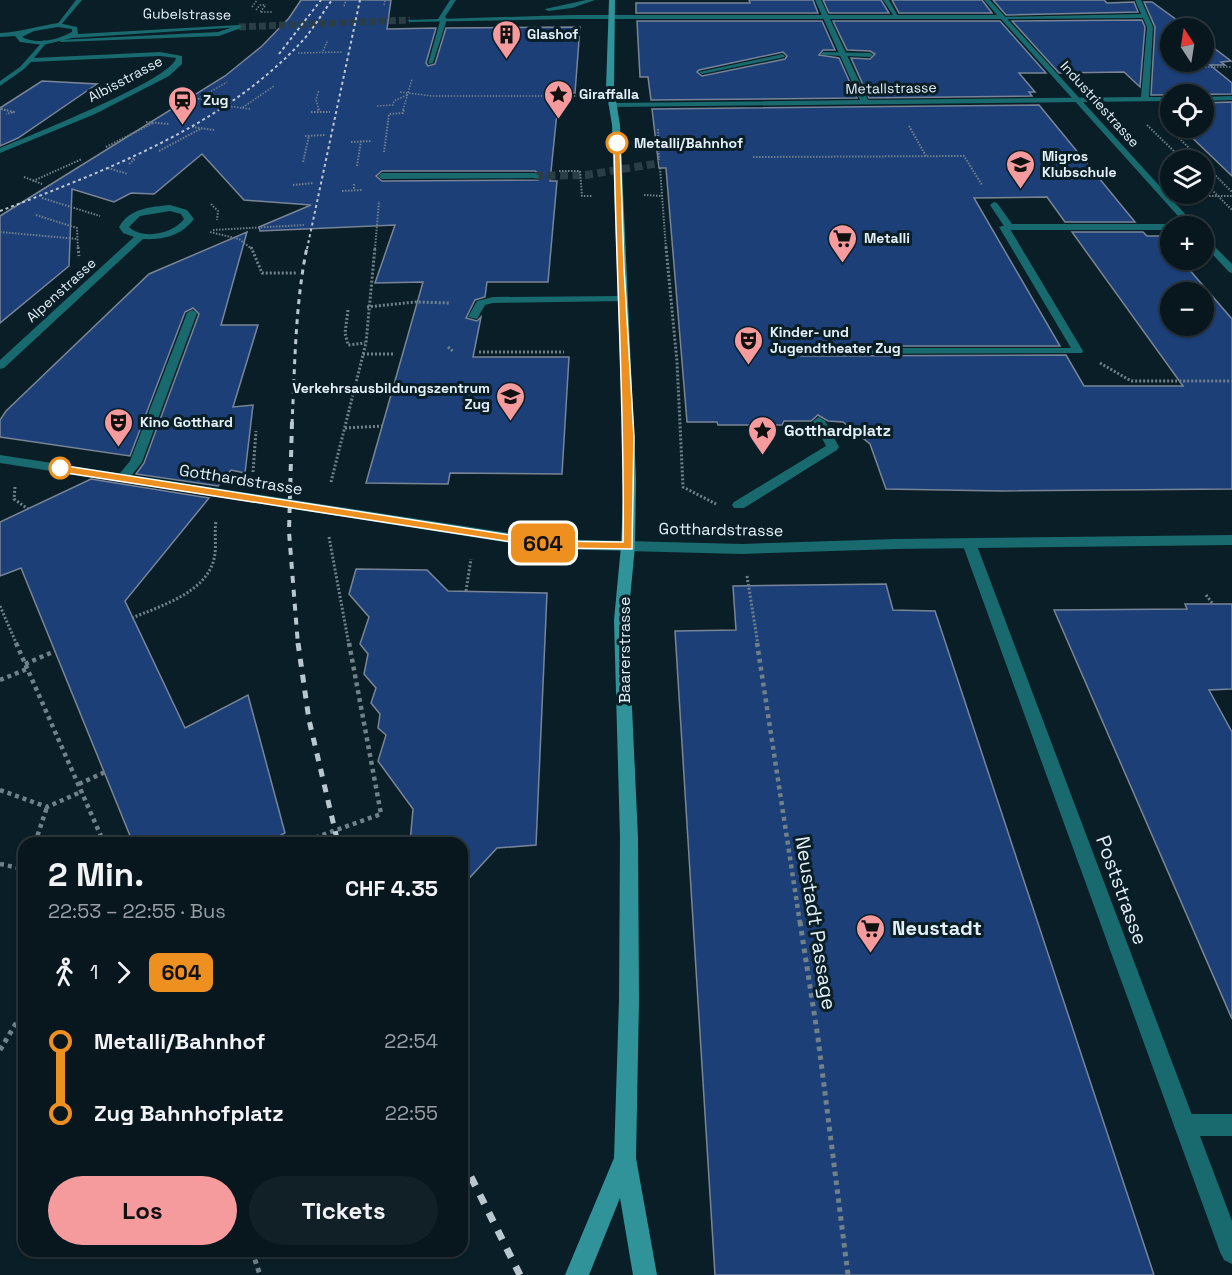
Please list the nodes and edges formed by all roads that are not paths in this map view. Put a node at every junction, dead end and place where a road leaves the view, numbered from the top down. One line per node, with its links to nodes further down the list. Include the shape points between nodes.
1 (79, 0): 17 (street)
2 (453, 0): 15 (street)
3 (592, 0): 14 (street, via 572,6)
4 (612, 0): 11 (main road, Baarerstrasse)
5 (818, 0): 12 (street)
6 (886, 0): 13 (street)
7 (987, 0): 9 (street, Industriestrasse)
8 (1138, 0): 10 (street)
9 (1002, 16): 10 (street); 13 (street); 35 (street, Industriestrasse)
10 (1145, 16): 31 (street, via 1150,27)
11 (611, 17): 12 (street); 14 (street); 37 (main road, Baarerstrasse)
12 (825, 17): 13 (street); 24 (street)
13 (897, 17)
14 (465, 18): 15 (street)
15 (443, 19): 16 (street); 28 (street)
16 (410, 20)
17 (58, 25): 18 (street, Gubelstrasse); 19 (street, Gubelstrasse)
18 (73, 32): 21 (street, Gubelstrasse); 21 (street, Gubelstrasse, via 239,27 219,34)
19 (20, 34): 20 (street, Gubelstrasse); 22 (street, Gubelstrasse, via 22,41)
20 (0, 35)
21 (61, 40): 22 (street, Gubelstrasse)
22 (44, 42): 27 (street)
23 (823, 54): 24 (street)
24 (841, 54): 25 (street); 36 (street)
25 (870, 55)
26 (783, 56): 29 (street)
27 (27, 60): 30 (street); 38 (street, Albisstrasse, via 160,54 180,57 179,64 167,75)
28 (430, 63)
29 (702, 72)
30 (0, 84)
31 (1142, 99): 32 (street, Metallstrasse); 35 (street, Metallstrasse)
32 (1160, 99)
33 (1214, 99): 34 (street)
34 (1232, 99)
35 (1078, 100): 36 (street, Metallstrasse); 42 (street, Industriestrasse)
36 (865, 102): 37 (street, Metallstrasse)
37 (612, 105): 48 (main road, Baarerstrasse, via 616,125)
38 (0, 151)
39 (382, 176): 40 (street)
40 (535, 176)
41 (994, 205): 43 (street)
42 (1183, 216)
43 (1009, 227): 44 (street); 51 (street, via 1004,227 1078,351)
44 (1160, 227)
45 (141, 236): 45 (street, via 173,232 187,224 188,215 170,208 139,213 124,227); 52 (street, Alpenstrasse)
46 (1214, 250): 47 (street)
47 (1232, 270)
48 (621, 299): 50 (street, via 493,300 481,303); 59 (main road, Baarerstrasse, via 629,437)
49 (192, 313): 55 (street, via 136,462)
50 (473, 317)
51 (801, 351)
52 (0, 366)
53 (819, 421): 56 (street, via 833,447)
54 (0, 459): 55 (street, Gotthardstrasse)
55 (122, 478): 59 (street, Gotthardstrasse, via 549,544)
56 (739, 505)
57 (1232, 540): 58 (street, Gotthardstrasse)
58 (969, 543): 59 (street, Gotthardstrasse, via 742,549); 60 (street, Poststrasse)
59 (628, 546): 62 (main road, Baarerstrasse, via 621,620 629,838)
60 (1185, 1125): 61 (street); 63 (street, Poststrasse)
61 (1232, 1125)
62 (625, 1158): 64 (main road, Baarerstrasse); 65 (main road, Baarerstrasse)
63 (1232, 1252)
64 (577, 1275)
65 (645, 1275)

